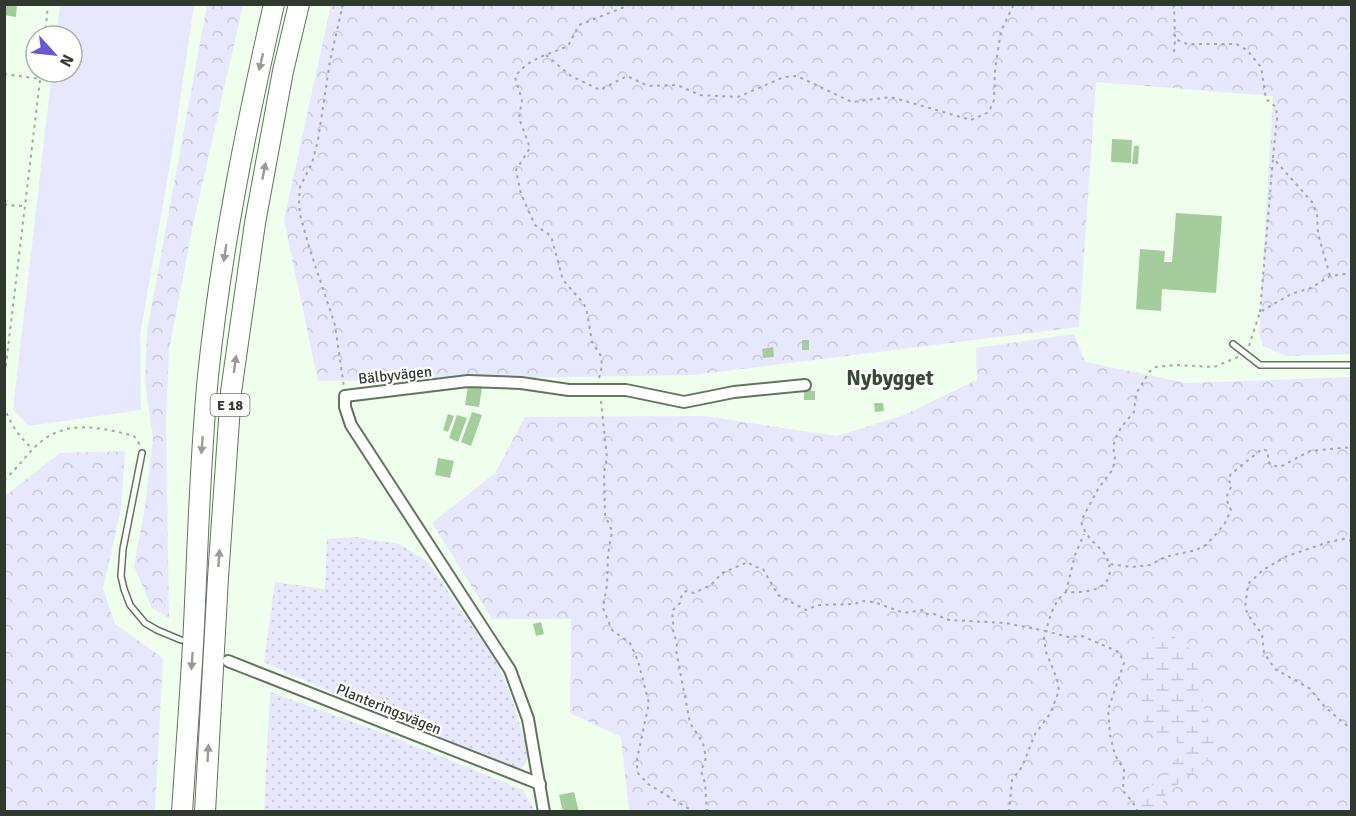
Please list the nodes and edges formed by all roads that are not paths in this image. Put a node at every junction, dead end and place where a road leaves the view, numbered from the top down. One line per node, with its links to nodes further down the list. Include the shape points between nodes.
1 (274, 4): 10 (highway, E 18, one-way to 10, via 230,222 208,375)
2 (299, 4): 11 (highway, E 18, one-way to 2, via 231,392 255,222)
3 (1233, 344): 4 (lane, via 1260,365)
4 (1352, 365)
5 (805, 385): 9 (street, Bälbyvägen, via 684,402 626,390 569,390 468,381 345,396 351,425 510,670 528,719)
6 (142, 453): 7 (lane, via 121,576 130,605 145,623)
7 (181, 640)
8 (228, 661): 9 (street, Planteringsvägen)
9 (540, 784): 12 (street, Bälbyvägen)
10 (182, 812)
11 (205, 812)
12 (544, 812)

